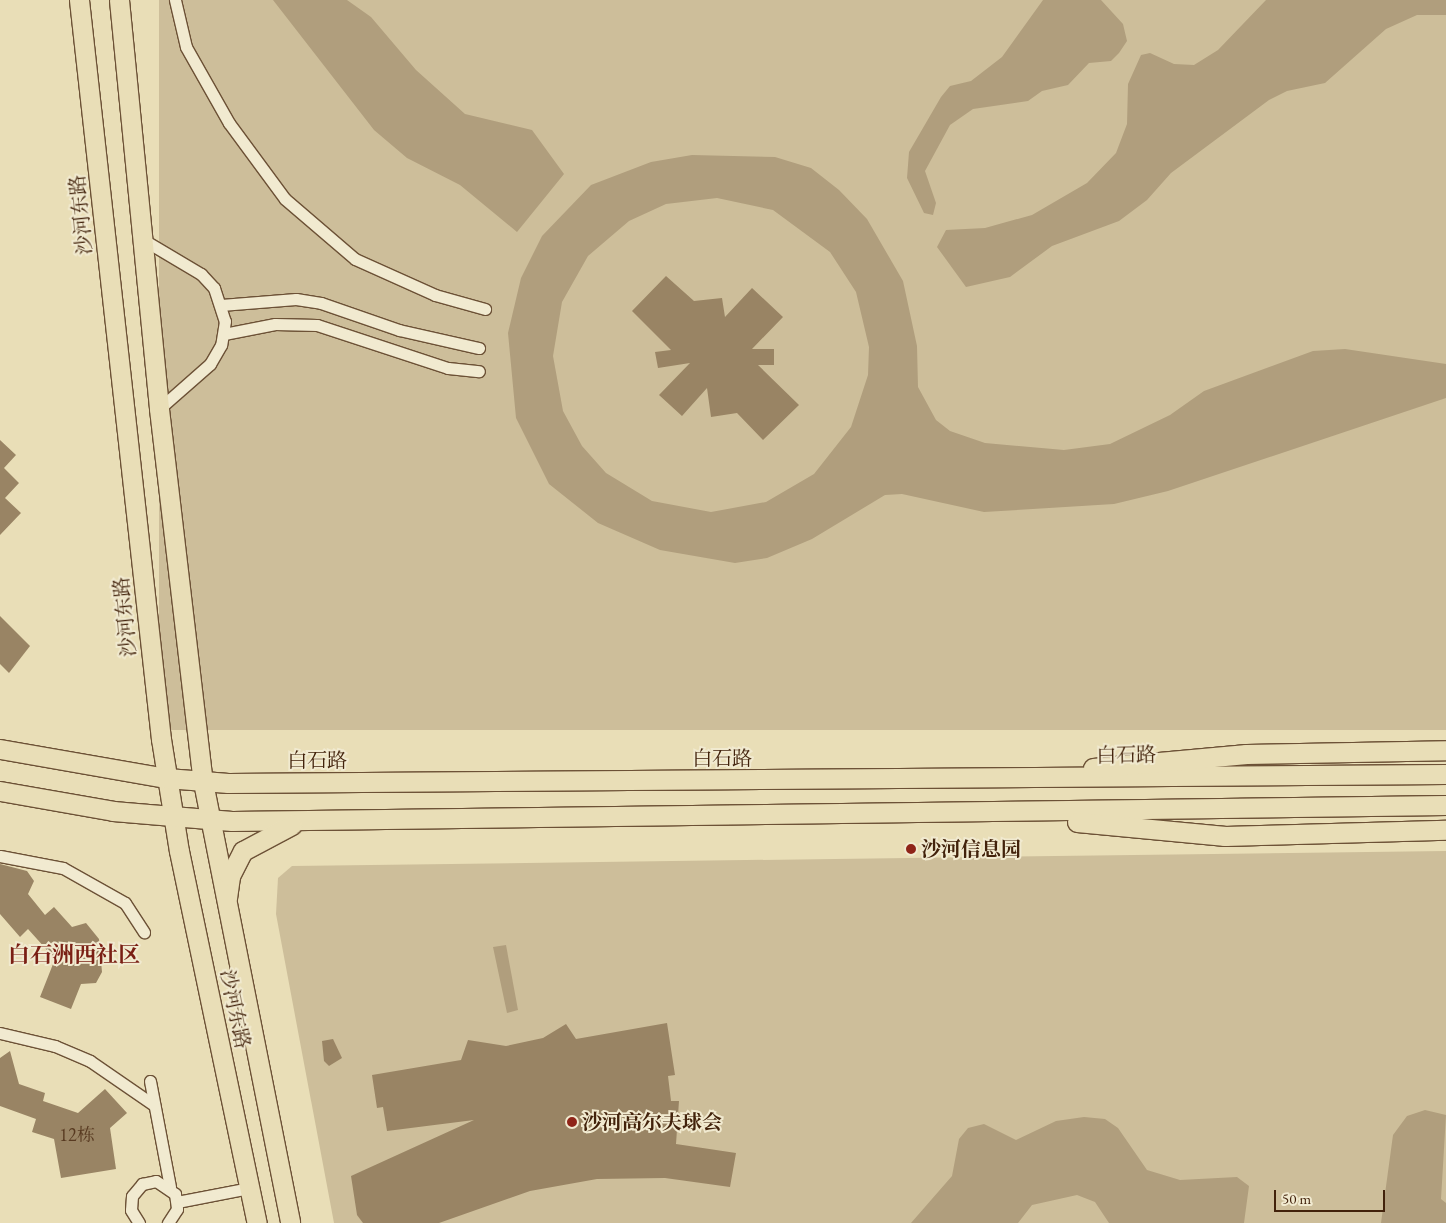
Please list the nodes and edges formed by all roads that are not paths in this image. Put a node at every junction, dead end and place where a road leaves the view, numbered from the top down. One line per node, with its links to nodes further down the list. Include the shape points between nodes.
1 (79, 0): 14 (main road, 沙河东路)
2 (119, 0): 4 (main road, 沙河东路)
3 (175, 0): 6 (street, via 186,47 229,122 285,199 355,259 435,295)
4 (142, 239): 5 (street, via 191,265 214,288); 10 (main road, 沙河东路)
5 (221, 305): 7 (street); 8 (street, via 296,299 321,302 399,330)
6 (485, 309)
7 (224, 334): 9 (street, via 275,324 317,325 448,368); 10 (street, via 200,375)
8 (479, 348)
9 (479, 371)
10 (159, 409): 16 (main road, 沙河东路)
11 (0, 749): 14 (main road, 白石路)
12 (1446, 750): 15 (main road, via 1171,758)
13 (1446, 774): 15 (main road, 白石路)
14 (167, 778): 16 (main road, 白石路); 20 (main road, 沙河东路)
15 (1005, 780): 16 (main road, 白石路)
16 (203, 782): 21 (main road, 沙河东路)
17 (0, 791): 20 (main road)
18 (1446, 805): 19 (main road)
19 (1006, 813): 22 (main road); 23 (main road, via 1225,836)
20 (173, 817): 21 (main road); 31 (main road, 沙河东路)
21 (209, 820): 22 (main road); 25 (main road, 沙河东路)
22 (313, 821): 25 (main road, via 273,832 243,851 230,876)
23 (1446, 830)
24 (0, 856): 26 (street, via 63,868 126,902)
25 (226, 917): 36 (main road, 沙河东路)
26 (144, 932)
27 (0, 1033): 29 (street, via 55,1046 90,1061)
28 (150, 1081): 29 (street)
29 (154, 1105): 30 (street)
30 (170, 1187): 32 (street); 33 (street, via 156,1181 142,1184 130,1203)
31 (249, 1188): 32 (street); 35 (main road, 沙河东路)
32 (177, 1202): 34 (street)
33 (134, 1221)
34 (173, 1221)
35 (257, 1223)
36 (290, 1223)

